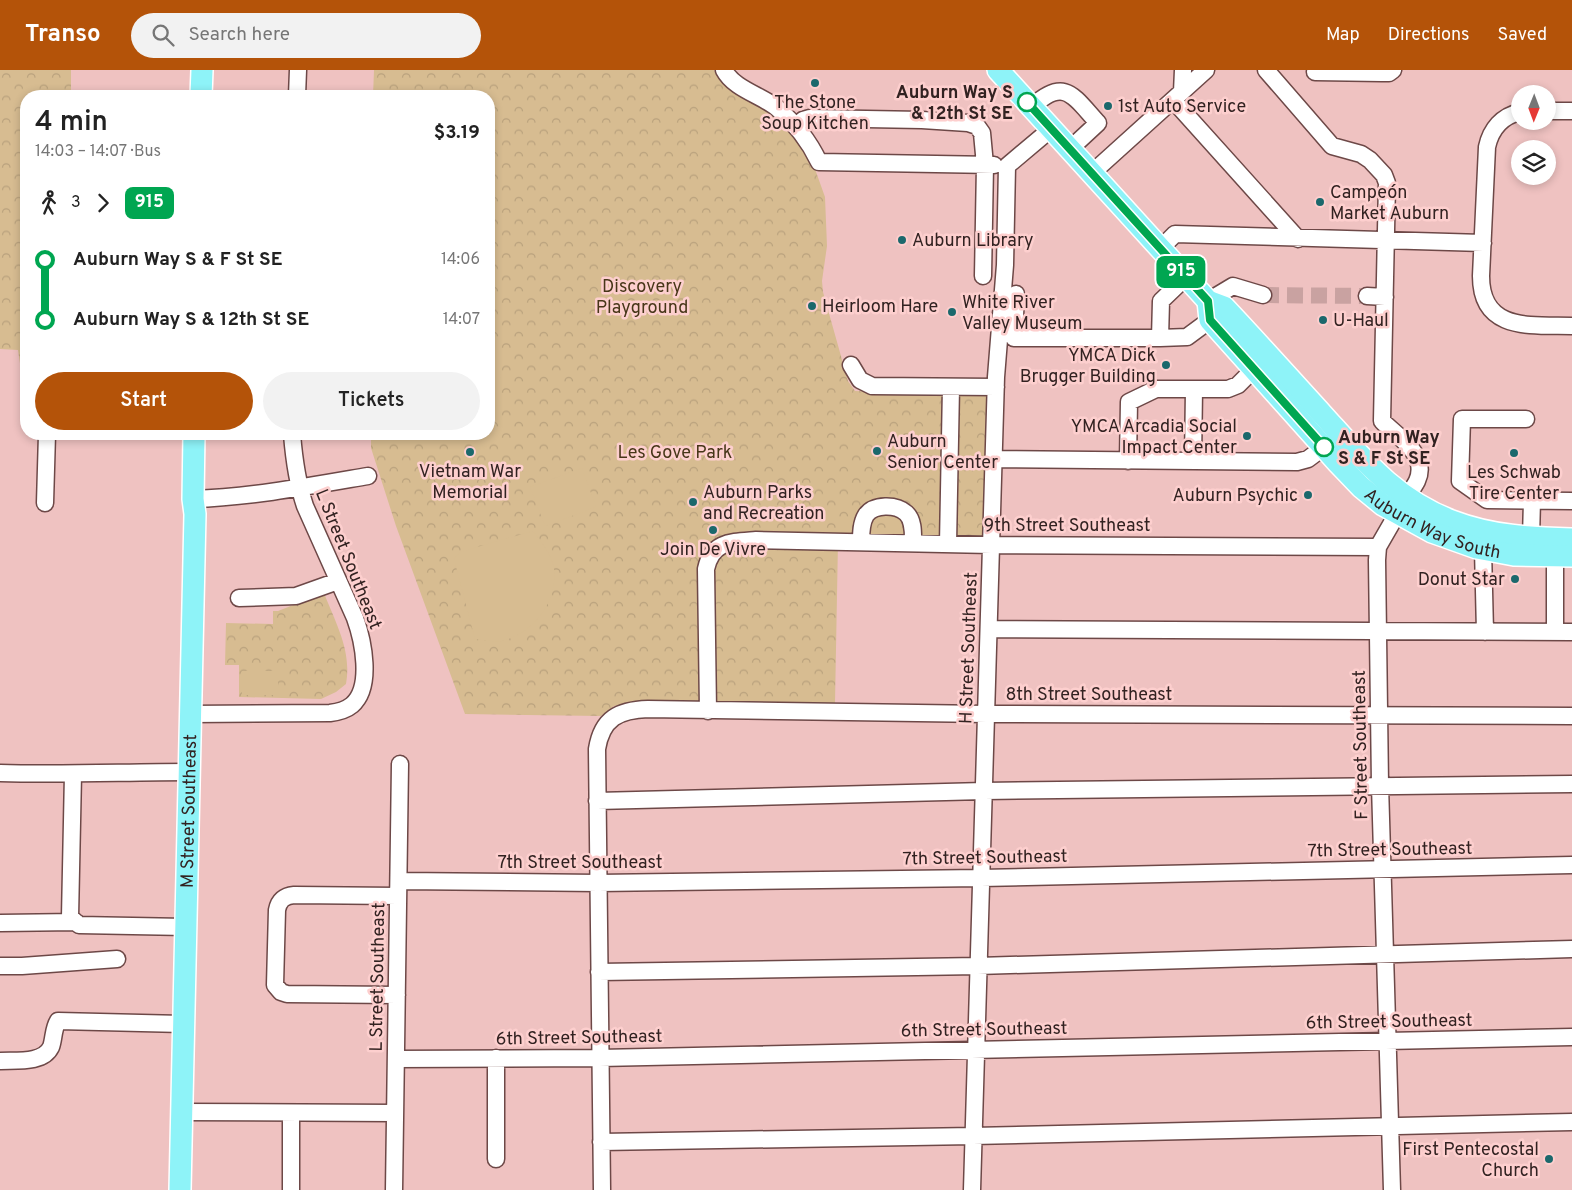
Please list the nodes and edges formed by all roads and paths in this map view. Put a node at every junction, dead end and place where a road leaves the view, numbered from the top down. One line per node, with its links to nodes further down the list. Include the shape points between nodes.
1 (202, 70): 10 (main road)
2 (298, 70): 11 (street)
3 (724, 70): 17 (street, via 735,82 776,107)
4 (1183, 70): 12 (street)
5 (1206, 70): 12 (street)
6 (1266, 70): 24 (street, via 1332,146 1360,154 1384,176 1387,183)
7 (1393, 70): 9 (street, via 1388,73)
8 (1003, 72): 13 (main road, Auburn Way South)
9 (1315, 72)
10 (201, 90)
11 (298, 90)
12 (1178, 96): 22 (street); 23 (street)
13 (1032, 107): 18 (main road, Auburn Way South); 19 (street, via 1051,92 1073,95 1098,123)
14 (1556, 111): 15 (street)
15 (1572, 111)
16 (1511, 115): 25 (street, via 1496,126 1487,147)
17 (796, 126): 20 (street, via 819,162); 20 (street, via 810,118 973,124 982,133)
18 (1051, 128): 19 (main road, Auburn Way South); 21 (street)
19 (1070, 149): 22 (main road, Auburn Way South)
20 (985, 165): 21 (street); 27 (street)
21 (1007, 166): 39 (street, H Street Southeast, via 1005,265)
22 (1092, 173): 26 (main road, Auburn Way South)
23 (1298, 239): 24 (street); 26 (street, via 1175,234)
24 (1385, 242): 25 (street); 32 (street)
25 (1483, 243): 34 (street, via 1481,286 1485,300 1495,313 1518,324)
26 (1160, 249): 28 (main road, Auburn Way South)
27 (983, 276)
28 (1186, 277): 33 (main road, Auburn Way South); 35 (street, via 1161,301)
29 (1016, 294): 35 (street, via 1014,338)
30 (1263, 296): 33 (street, via 1233,286)
31 (1367, 296): 32 (street)
32 (1385, 297): 55 (street, F Street Southeast, via 1382,422 1410,447 1417,457 1420,471)
33 (1209, 310): 35 (street, via 1187,336); 37 (main road, Auburn Way South); 55 (main road, Auburn Way South, via 1224,307 1376,472)
34 (1572, 326)
35 (1160, 338)
36 (851, 365): 38 (street, via 860,380 870,385)
37 (1254, 369): 40 (street, via 1238,385 1228,389); 45 (main road, Auburn Way South)
38 (951, 387): 39 (street); 60 (street)
39 (996, 387): 46 (street, H Street Southeast)
40 (1194, 389): 47 (street, via 1156,389 1129,402); 48 (street)
41 (1526, 419): 52 (street, via 1462,419 1460,481 1487,500)
42 (47, 440): 54 (street)
43 (194, 440): 51 (main road, M Street Southeast)
44 (292, 440): 50 (street, L Street Southeast)
45 (1324, 447): 48 (street, via 1301,462); 55 (main road, Auburn Way South, via 1361,487 1383,505)
46 (994, 459): 47 (street); 61 (street, H Street Southeast)
47 (1128, 460): 48 (street)
48 (1193, 461)
49 (368, 476): 50 (street)
50 (299, 488): 51 (street, via 226,498); 65 (street, L Street Southeast)
51 (193, 498): 73 (main road, M Street Southeast)
52 (1532, 500): 53 (street); 56 (street)
53 (1572, 501)
54 (45, 503)
55 (1401, 506): 56 (main road, Auburn Way South, via 1433,513 1462,525 1512,537); 62 (street, F Street Southeast); 63 (main road, Auburn Way South, via 1432,532)
56 (1531, 538): 57 (main road, Auburn Way South)
57 (1572, 539)
58 (861, 542): 59 (street, 9th Street Southeast); 59 (street, via 865,516 870,511 893,507 906,513 912,524); 72 (street, 9th Street Southeast, via 756,540 727,543 713,551 706,569)
59 (913, 543): 60 (street, 9th Street Southeast)
60 (948, 544): 61 (street, 9th Street Southeast)
61 (991, 544): 62 (street, 9th Street Southeast); 67 (street, H Street Southeast)
62 (1378, 547): 68 (street, F Street Southeast)
63 (1483, 549): 64 (main road, Auburn Way South, via 1514,555); 69 (street)
64 (1563, 556): 70 (street)
65 (338, 581): 66 (street, via 296,596); 73 (street, L Street Southeast, via 355,618 361,642 364,677 358,698 349,707 330,713)
66 (239, 598)
67 (989, 629): 68 (street); 74 (street, H Street Southeast)
68 (1378, 632): 69 (street); 75 (street, F Street Southeast)
69 (1484, 632): 70 (street)
70 (1555, 632): 71 (street)
71 (1572, 632)
72 (708, 711): 74 (street, 8th Street Southeast); 84 (street, 8th Street Southeast, via 633,709 617,715 601,732 597,749)
73 (190, 714): 78 (main road, M Street Southeast)
74 (986, 714): 75 (street, 8th Street Southeast); 83 (street, H Street Southeast)
75 (1380, 716): 76 (street, 8th Street Southeast); 82 (street, F Street Southeast)
76 (1572, 716)
77 (400, 764): 89 (street, L Street Southeast)
78 (189, 772): 80 (street); 92 (main road, M Street Southeast)
79 (0, 773): 80 (street)
80 (73, 774): 90 (street, via 70,917)
81 (1572, 784): 82 (street)
82 (1380, 785): 83 (street); 86 (street, F Street Southeast)
83 (984, 791): 84 (street); 87 (street, H Street Southeast)
84 (597, 801): 88 (street)
85 (1572, 865): 86 (street, 7th Street Southeast)
86 (1383, 869): 87 (street, 7th Street Southeast); 94 (street, F Street Southeast)
87 (981, 878): 88 (street, 7th Street Southeast); 97 (street, H Street Southeast)
88 (598, 883): 89 (street, 7th Street Southeast); 98 (street)
89 (399, 888): 99 (street, L Street Southeast); 99 (street, 7th Street Southeast, via 284,898 277,910 274,974 277,990 287,994)
90 (76, 922): 91 (street); 92 (street, via 79,925)
91 (0, 923)
92 (186, 927): 100 (main road, M Street Southeast)
93 (1572, 949): 94 (street)
94 (1384, 954): 97 (street); 102 (street, F Street Southeast)
95 (116, 959): 96 (street)
96 (0, 966)
97 (978, 966): 98 (street); 103 (street, H Street Southeast)
98 (599, 972): 105 (street)
99 (397, 995): 106 (street, L Street Southeast)
100 (183, 1024): 107 (street, via 58,1021 45,1054 35,1059); 108 (main road, M Street Southeast)
101 (1572, 1037): 102 (street, 6th Street Southeast)
102 (1387, 1041): 103 (street, 6th Street Southeast); 112 (street, F Street Southeast)
103 (976, 1049): 105 (street, 6th Street Southeast); 113 (street, H Street Southeast)
104 (496, 1058): 105 (street, 6th Street Southeast); 106 (street, 6th Street Southeast); 115 (street)
105 (600, 1058): 114 (street)
106 (396, 1059): 110 (street, L Street Southeast)
107 (0, 1061)
108 (181, 1112): 109 (street); 116 (main road, M Street Southeast)
109 (291, 1113): 110 (street); 117 (street)
110 (395, 1114): 118 (street, L Street Southeast)
111 (1572, 1122): 112 (street)
112 (1390, 1126): 113 (street); 121 (street, F Street Southeast)
113 (973, 1136): 114 (street); 120 (street, H Street Southeast)
114 (601, 1142): 119 (street)
115 (496, 1158)
116 (180, 1190)
117 (291, 1190)
118 (394, 1190)
119 (602, 1190)
120 (972, 1190)
121 (1392, 1190)

